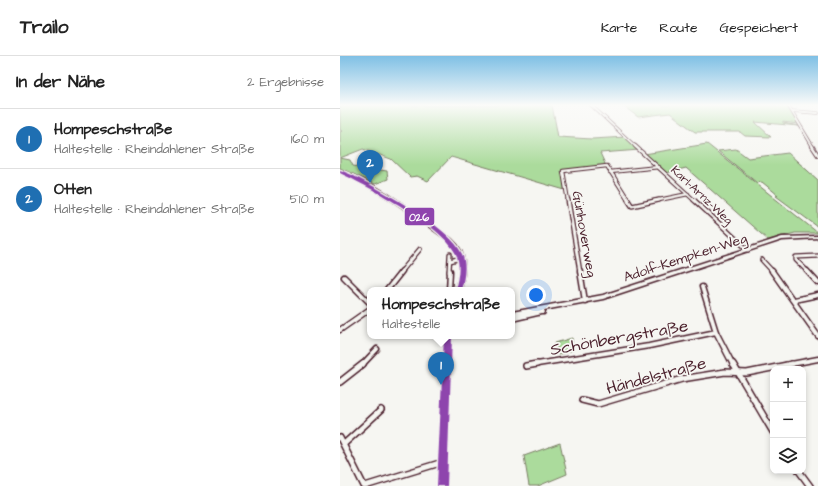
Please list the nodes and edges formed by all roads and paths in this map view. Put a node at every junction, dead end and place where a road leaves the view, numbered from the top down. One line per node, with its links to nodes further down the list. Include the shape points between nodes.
1 (613, 125): 4 (street, Karl-Arnz-Weg)
2 (800, 125): 3 (street)
3 (818, 155)
4 (659, 167): 6 (street); 7 (street, Karl-Arnz-Weg)
5 (340, 171): 13 (main road, via 372,186 423,220 458,248)
6 (610, 172): 7 (street, via 632,206); 25 (street, Günhoverweg, via 607,166 563,171)
7 (688, 194): 10 (street, Karl-Arnz-Weg)
8 (818, 237): 10 (main road, Adolf-Kempken-Weg, via 782,239)
9 (420, 249): 18 (street)
10 (748, 250): 25 (main road, Adolf-Kempken-Weg)
11 (450, 254): 15 (street)
12 (818, 256): 17 (street, via 796,257)
13 (461, 258): 15 (street); 20 (main road, via 462,274)
14 (762, 260): 24 (street)
15 (450, 261): 19 (street)
16 (344, 277): 23 (street)
17 (818, 283)
18 (389, 287)
19 (448, 287)
20 (459, 287)
21 (702, 287): 31 (street)
22 (818, 295): 24 (street)
23 (367, 300)
24 (794, 300): 32 (street)
25 (585, 301): 26 (main road, Adolf-Kempken-Weg)
26 (560, 306): 28 (main road, Adolf-Kempken-Weg); 29 (main road, Adolf-Kempken-Weg)
27 (367, 311): 30 (street)
28 (515, 313)
29 (515, 317)
30 (340, 330)
31 (716, 332): 36 (street, Schönbergstraße); 37 (street)
32 (818, 336)
33 (448, 339): 44 (main road)
34 (377, 349): 38 (street, via 358,369)
35 (818, 359): 37 (street, Händelstraße, via 747,374)
36 (526, 366)
37 (737, 373): 39 (street, Händelstraße, via 725,372 682,379 598,404); 41 (street)
38 (340, 382)
39 (582, 400)
40 (381, 410): 43 (street)
41 (770, 427)
42 (340, 438): 43 (street)
43 (344, 444): 46 (street)
44 (443, 462): 46 (street); 47 (main road)
45 (801, 474): 48 (street)
46 (365, 486)
47 (442, 486)
48 (810, 486)

